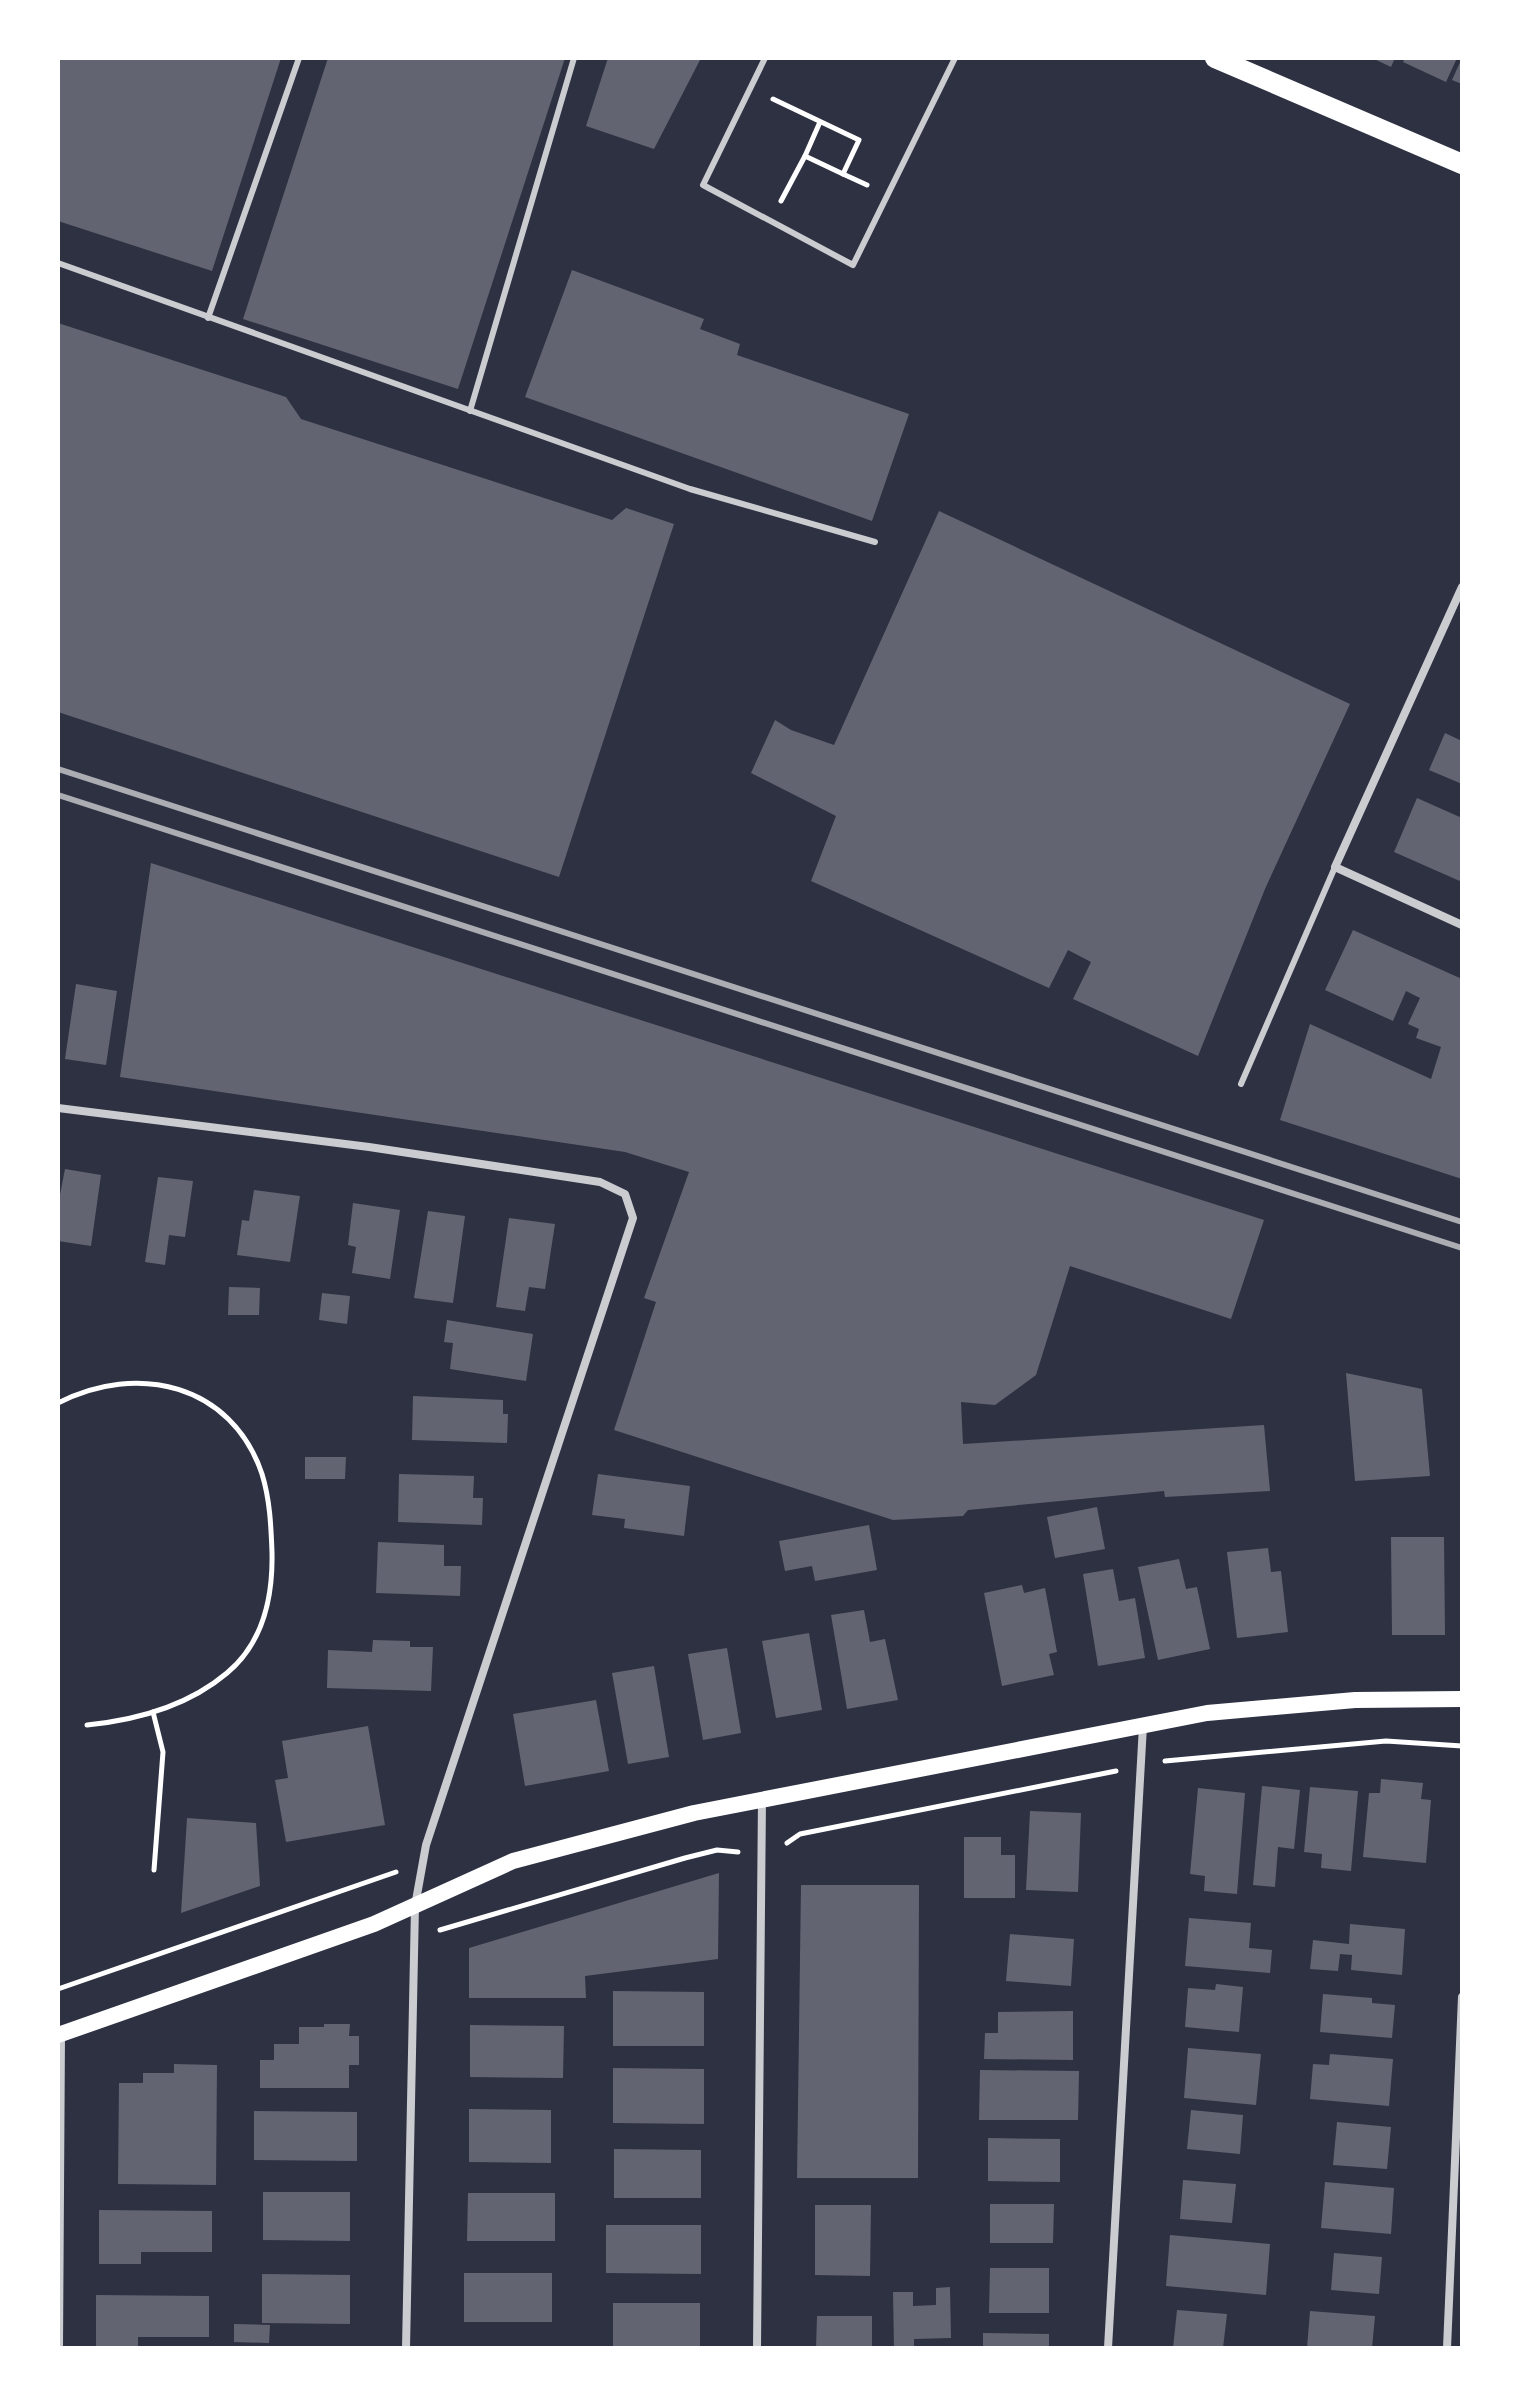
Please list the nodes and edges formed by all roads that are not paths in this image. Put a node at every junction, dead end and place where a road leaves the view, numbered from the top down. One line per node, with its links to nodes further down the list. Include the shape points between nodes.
1 (299, 58): 8 (lane)
2 (574, 58): 9 (lane)
3 (765, 58): 4 (lane, via 703,185 853,265)
4 (955, 58)
5 (1215, 58): 6 (main road)
6 (1462, 164)
7 (58, 263): 8 (lane)
8 (208, 318): 9 (lane)
9 (470, 411): 10 (lane, via 690,489)
10 (875, 542)
11 (1462, 587): 12 (street)
12 (1335, 867): 13 (street); 14 (lane)
13 (1462, 925)
14 (1241, 1084)
15 (58, 1108): 19 (street, via 400,1151 600,1182 625,1194 633,1218 426,1845)
16 (1462, 1699): 17 (main road, via 1305,1703)
17 (1144, 1724): 18 (main road); 26 (street)
18 (762, 1798): 19 (main road, via 513,1861); 25 (street)
19 (415, 1906): 21 (main road); 24 (street)
20 (1462, 1997): 22 (street)
21 (59, 2034): 23 (street)
22 (1458, 2218): 27 (street)
23 (59, 2348)
24 (406, 2348)
25 (757, 2348)
26 (1108, 2348)
27 (1447, 2348)

